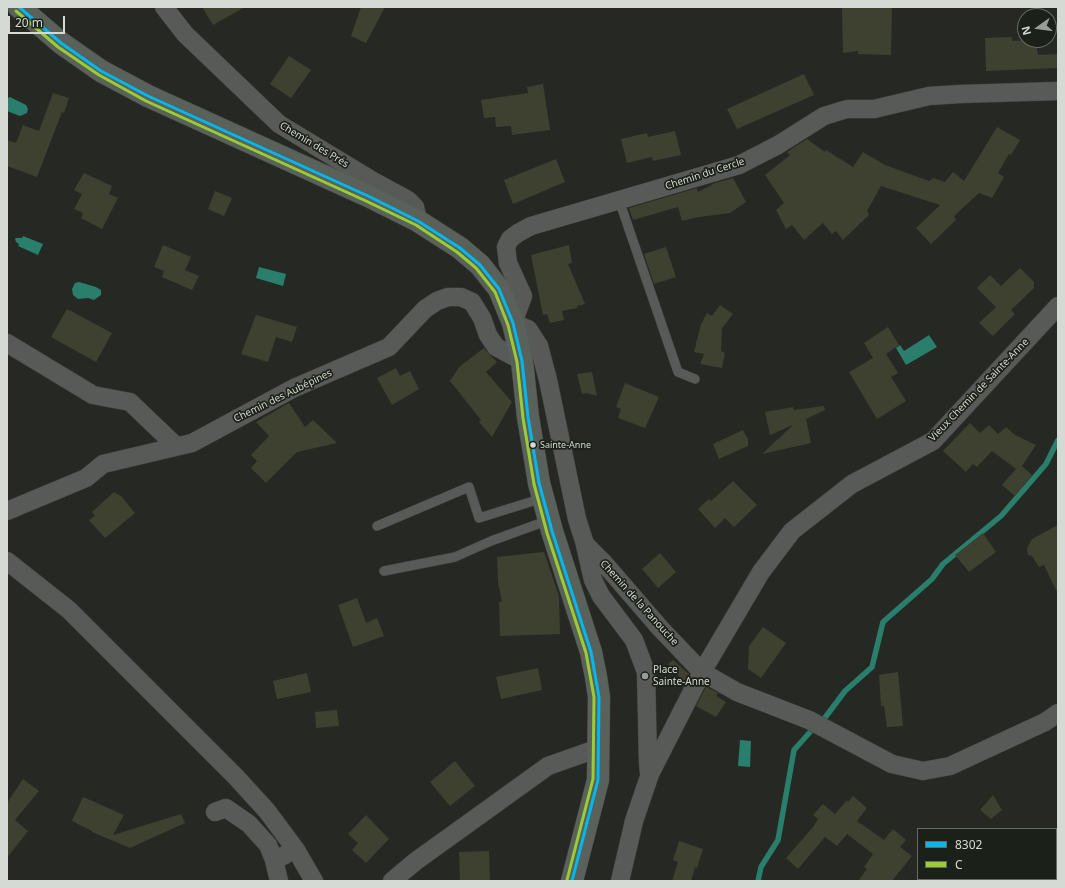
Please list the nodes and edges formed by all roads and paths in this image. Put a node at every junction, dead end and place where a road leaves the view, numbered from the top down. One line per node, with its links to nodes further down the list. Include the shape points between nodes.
1 (19, 7): 5 (main road, via 61,43 114,78)
2 (164, 7): 5 (street, Chemin des Prés, via 185,34 279,124 408,200 415,207)
3 (1058, 91): 4 (street, Chemin du Cercle, via 930,96 874,109 847,109 824,116 778,145 739,165)
4 (619, 200): 7 (street, Chemin du Cercle, via 531,226 510,239 506,247 508,263 523,296); 10 (lane, via 678,372)
5 (418, 221): 7 (main road, via 460,248 480,265 499,289)
6 (1058, 306): 19 (street, Vieux Chemin de Sainte-Anne, via 933,441 852,484 792,531 761,572)
7 (513, 323): 9 (main road); 16 (street, Chemin de la Panouche, via 528,329 539,346 577,519)
8 (7, 343): 11 (street, via 94,395 130,402)
9 (522, 361): 11 (street, Chemin des Aubépines, via 496,347 472,302 461,297 448,297 425,309 389,347 294,388 192,443); 12 (main road, via 528,417)
10 (695, 379)
11 (176, 446): 13 (street, Chemin des Aubépines, via 103,464 86,478)
12 (543, 498): 14 (main road); 15 (lane, via 479,518 469,486)
13 (7, 511)
14 (549, 520): 18 (lane, via 455,557); 21 (main road, via 591,652 599,697)
15 (377, 526)
16 (585, 544): 19 (street, Chemin de la Panouche); 22 (street, via 593,580 601,596 634,640 646,672)
17 (7, 561): 24 (street, via 69,610 236,777 267,811)
18 (384, 571)
19 (702, 672): 20 (street, Chemin de la Panouche, via 737,692 809,720 892,764 923,771 950,766 1045,722); 22 (street)
20 (1058, 713)
21 (599, 748): 28 (street, via 548,766); 29 (main road, via 598,780)
22 (650, 774): 30 (street, via 634,821)
23 (215, 812): 25 (street, via 226,808 249,824 268,845)
24 (296, 850): 25 (street); 27 (street)
25 (274, 860): 26 (street)
26 (279, 881)
27 (314, 881)
28 (392, 881)
29 (572, 881)
30 (620, 881)

